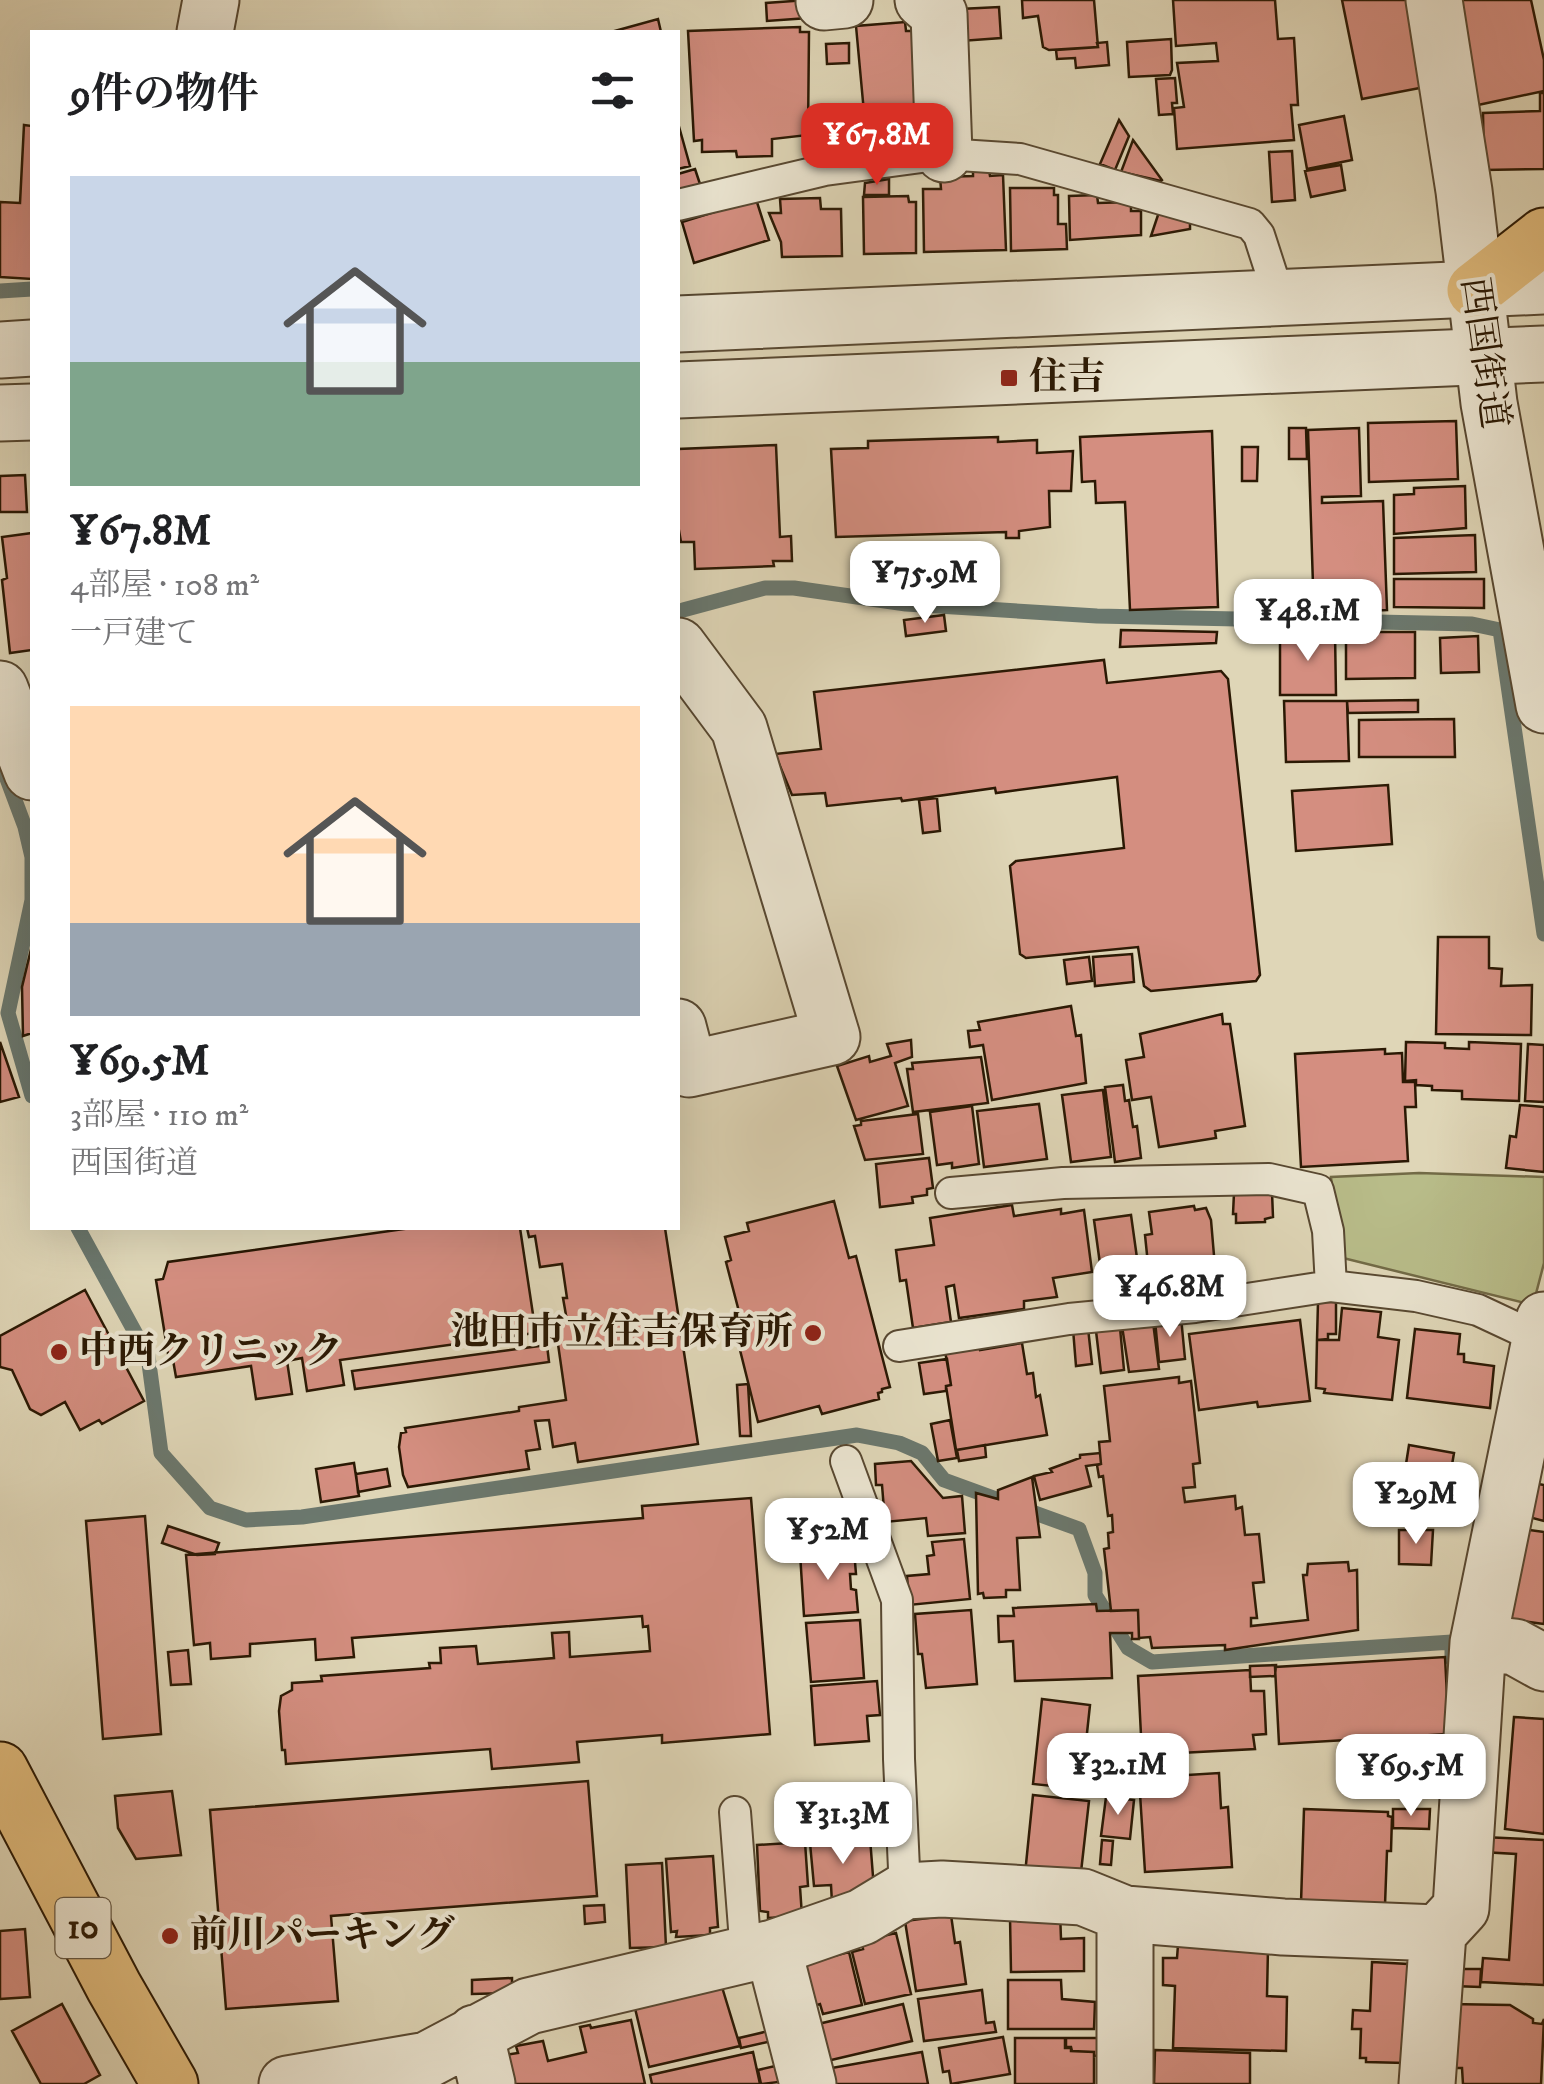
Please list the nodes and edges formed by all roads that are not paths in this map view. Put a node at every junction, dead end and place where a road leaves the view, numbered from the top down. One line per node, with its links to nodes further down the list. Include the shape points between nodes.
1 (211, 0): 4 (street)
2 (923, 0): 5 (street, via 939,14)
3 (1434, 0): 9 (street, 西国街道)
4 (204, 30)
5 (944, 154): 6 (lane, via 824,170); 10 (lane, via 1020,159 1250,224)
6 (680, 205)
7 (1544, 236): 9 (main road)
8 (1544, 286): 9 (street)
9 (1475, 290): 10 (street); 15 (street, 西国街道)
10 (1280, 300): 11 (street)
11 (680, 324)
12 (30, 348): 13 (street)
13 (0, 350)
14 (1544, 354): 15 (street)
15 (1483, 356): 16 (street); 21 (street, 西国街道)
16 (680, 390)
17 (30, 412): 18 (street)
18 (0, 414)
19 (680, 649): 23 (street, via 738,728 832,1036 690,1069)
20 (0, 690): 22 (street)
21 (1544, 705)
22 (30, 767)
23 (680, 1035)
24 (952, 1193): 25 (lane, via 1062,1183 1270,1179 1318,1190)
25 (1332, 1286): 26 (lane); 27 (lane, via 1478,1310)
26 (900, 1346)
27 (1540, 1355): 29 (street)
28 (846, 1461): 33 (lane, via 898,1600)
29 (1478, 1643): 30 (street, via 1515,1647); 35 (street, via 1461,1908)
30 (1544, 1663)
31 (0, 1770): 38 (main road, 10)
32 (735, 1812): 36 (lane)
33 (905, 1891): 34 (street, via 1084,1897); 36 (street, via 862,1917)
34 (1125, 1914): 35 (street); 41 (street)
35 (1438, 1933): 42 (street)
36 (759, 1951): 37 (street, via 529,2006); 40 (street)
37 (481, 2058): 39 (street, via 426,2060)
38 (164, 2082)
39 (287, 2084)
40 (808, 2084)
41 (1125, 2084)
42 (1427, 2084)

